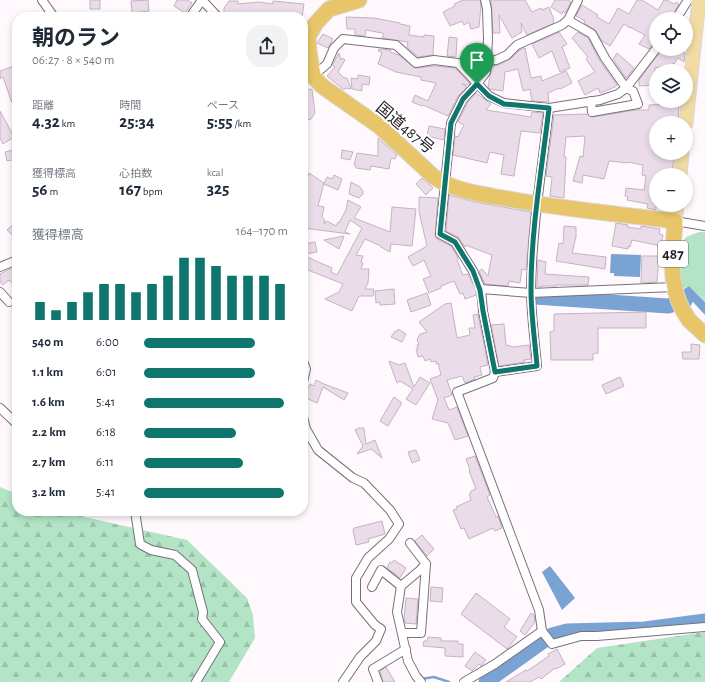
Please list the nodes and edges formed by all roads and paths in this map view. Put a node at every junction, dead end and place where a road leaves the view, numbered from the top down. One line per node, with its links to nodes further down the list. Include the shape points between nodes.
1 (42, 0): 8 (street)
2 (202, 0): 9 (street); 10 (street)
3 (359, 0): 15 (highway, via 329,9 316,23 308,37)
4 (485, 0): 14 (street)
5 (578, 0): 12 (street)
6 (688, 0): 11 (street)
7 (699, 0): 20 (main road)
8 (50, 12)
9 (194, 12)
10 (213, 12)
11 (680, 12)
12 (568, 20): 14 (street, via 562,26 517,45 507,55); 17 (street, via 592,34)
13 (651, 56): 17 (street)
14 (487, 61): 16 (street, via 486,72)
15 (308, 77): 16 (street, via 327,64 334,48 343,39 396,45 416,63 434,60 458,63); 21 (highway, 国道487号 / 487, via 379,126)
16 (477, 84): 19 (street, via 489,96 504,104); 21 (street, via 463,99 451,123)
17 (626, 88): 18 (street, via 613,96); 18 (street, via 633,90 638,104 592,112)
18 (591, 101): 19 (street)
19 (549, 108): 22 (street)
20 (687, 116)
21 (444, 184): 22 (highway, 国道487号 / 487); 29 (street, via 440,234 455,242 473,271)
22 (538, 204): 24 (highway, 国道487号 / 487); 31 (street)
23 (676, 212): 24 (main road)
24 (675, 220): 25 (street); 28 (highway, 487, via 672,269)
25 (705, 226)
26 (12, 262): 27 (street)
27 (0, 267)
28 (674, 287): 31 (street); 33 (highway, 487, via 684,312)
29 (480, 290): 31 (street); 34 (street)
30 (0, 292): 32 (street)
31 (531, 292): 34 (street, via 537,366)
32 (9, 302)
33 (705, 335)
34 (495, 372): 44 (street, via 493,378 457,392 539,610)
35 (0, 408): 36 (street)
36 (12, 419)
37 (308, 432): 49 (street, via 318,450 353,478 364,483 390,510 399,524 389,539 368,558 356,578 356,602 381,629 376,642 360,657)
38 (136, 516): 48 (street, via 140,544 151,550 175,555 192,570 202,619 220,642)
39 (410, 543): 40 (street)
40 (426, 564): 41 (street); 45 (street, via 421,632)
41 (401, 586): 42 (street, via 381,570); 45 (street, via 397,612)
42 (372, 587)
43 (705, 627): 44 (street, via 580,636 552,644)
44 (542, 631): 51 (street)
45 (402, 632): 46 (street)
46 (406, 649): 47 (street, via 408,661); 50 (street, via 373,669)
47 (420, 680)
48 (196, 682)
49 (343, 682)
50 (378, 682)
51 (464, 682)

